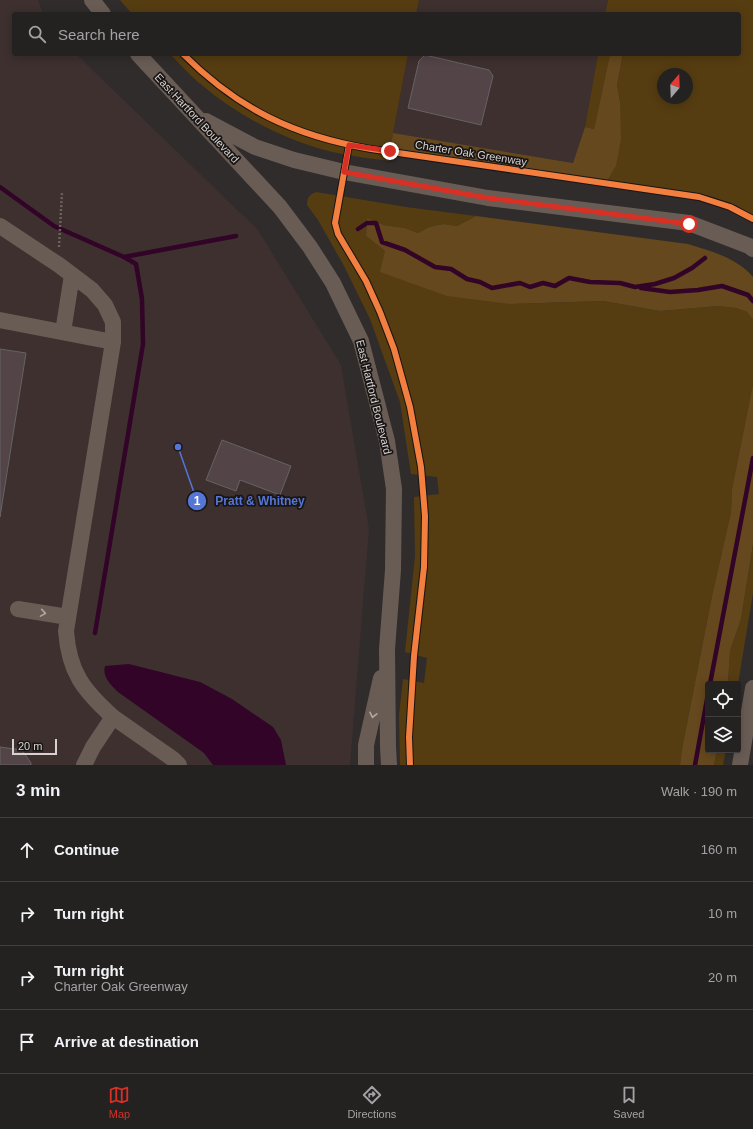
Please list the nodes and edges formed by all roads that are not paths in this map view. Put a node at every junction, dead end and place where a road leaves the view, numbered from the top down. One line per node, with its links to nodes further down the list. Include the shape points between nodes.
1 (92, 0): 2 (street)
2 (101, 12)
3 (140, 56): 4 (street, East Hartford Boulevard)
4 (194, 115): 6 (street, via 255,147 344,172 488,198 689,224); 13 (street, East Hartford Boulevard, via 280,207 310,247 333,284 361,341 387,441 394,489 394,570)
5 (0, 226): 7 (street)
6 (753, 249)
7 (72, 275): 9 (street); 10 (street, via 92,290 105,305 113,322)
8 (0, 320): 9 (street)
9 (63, 332): 10 (street)
10 (113, 342): 12 (street)
11 (18, 609): 12 (street, one-way to 12)
12 (68, 617): 15 (street, via 67,646 79,680 93,700)
13 (387, 649): 18 (street, East Hartford Boulevard, one-way to 18, via 366,745); 19 (street, East Hartford Boulevard)
14 (753, 688): 20 (street)
15 (113, 718): 16 (street); 17 (street)
16 (84, 765)
17 (179, 765)
18 (366, 765)
19 (389, 765)
20 (740, 765)

